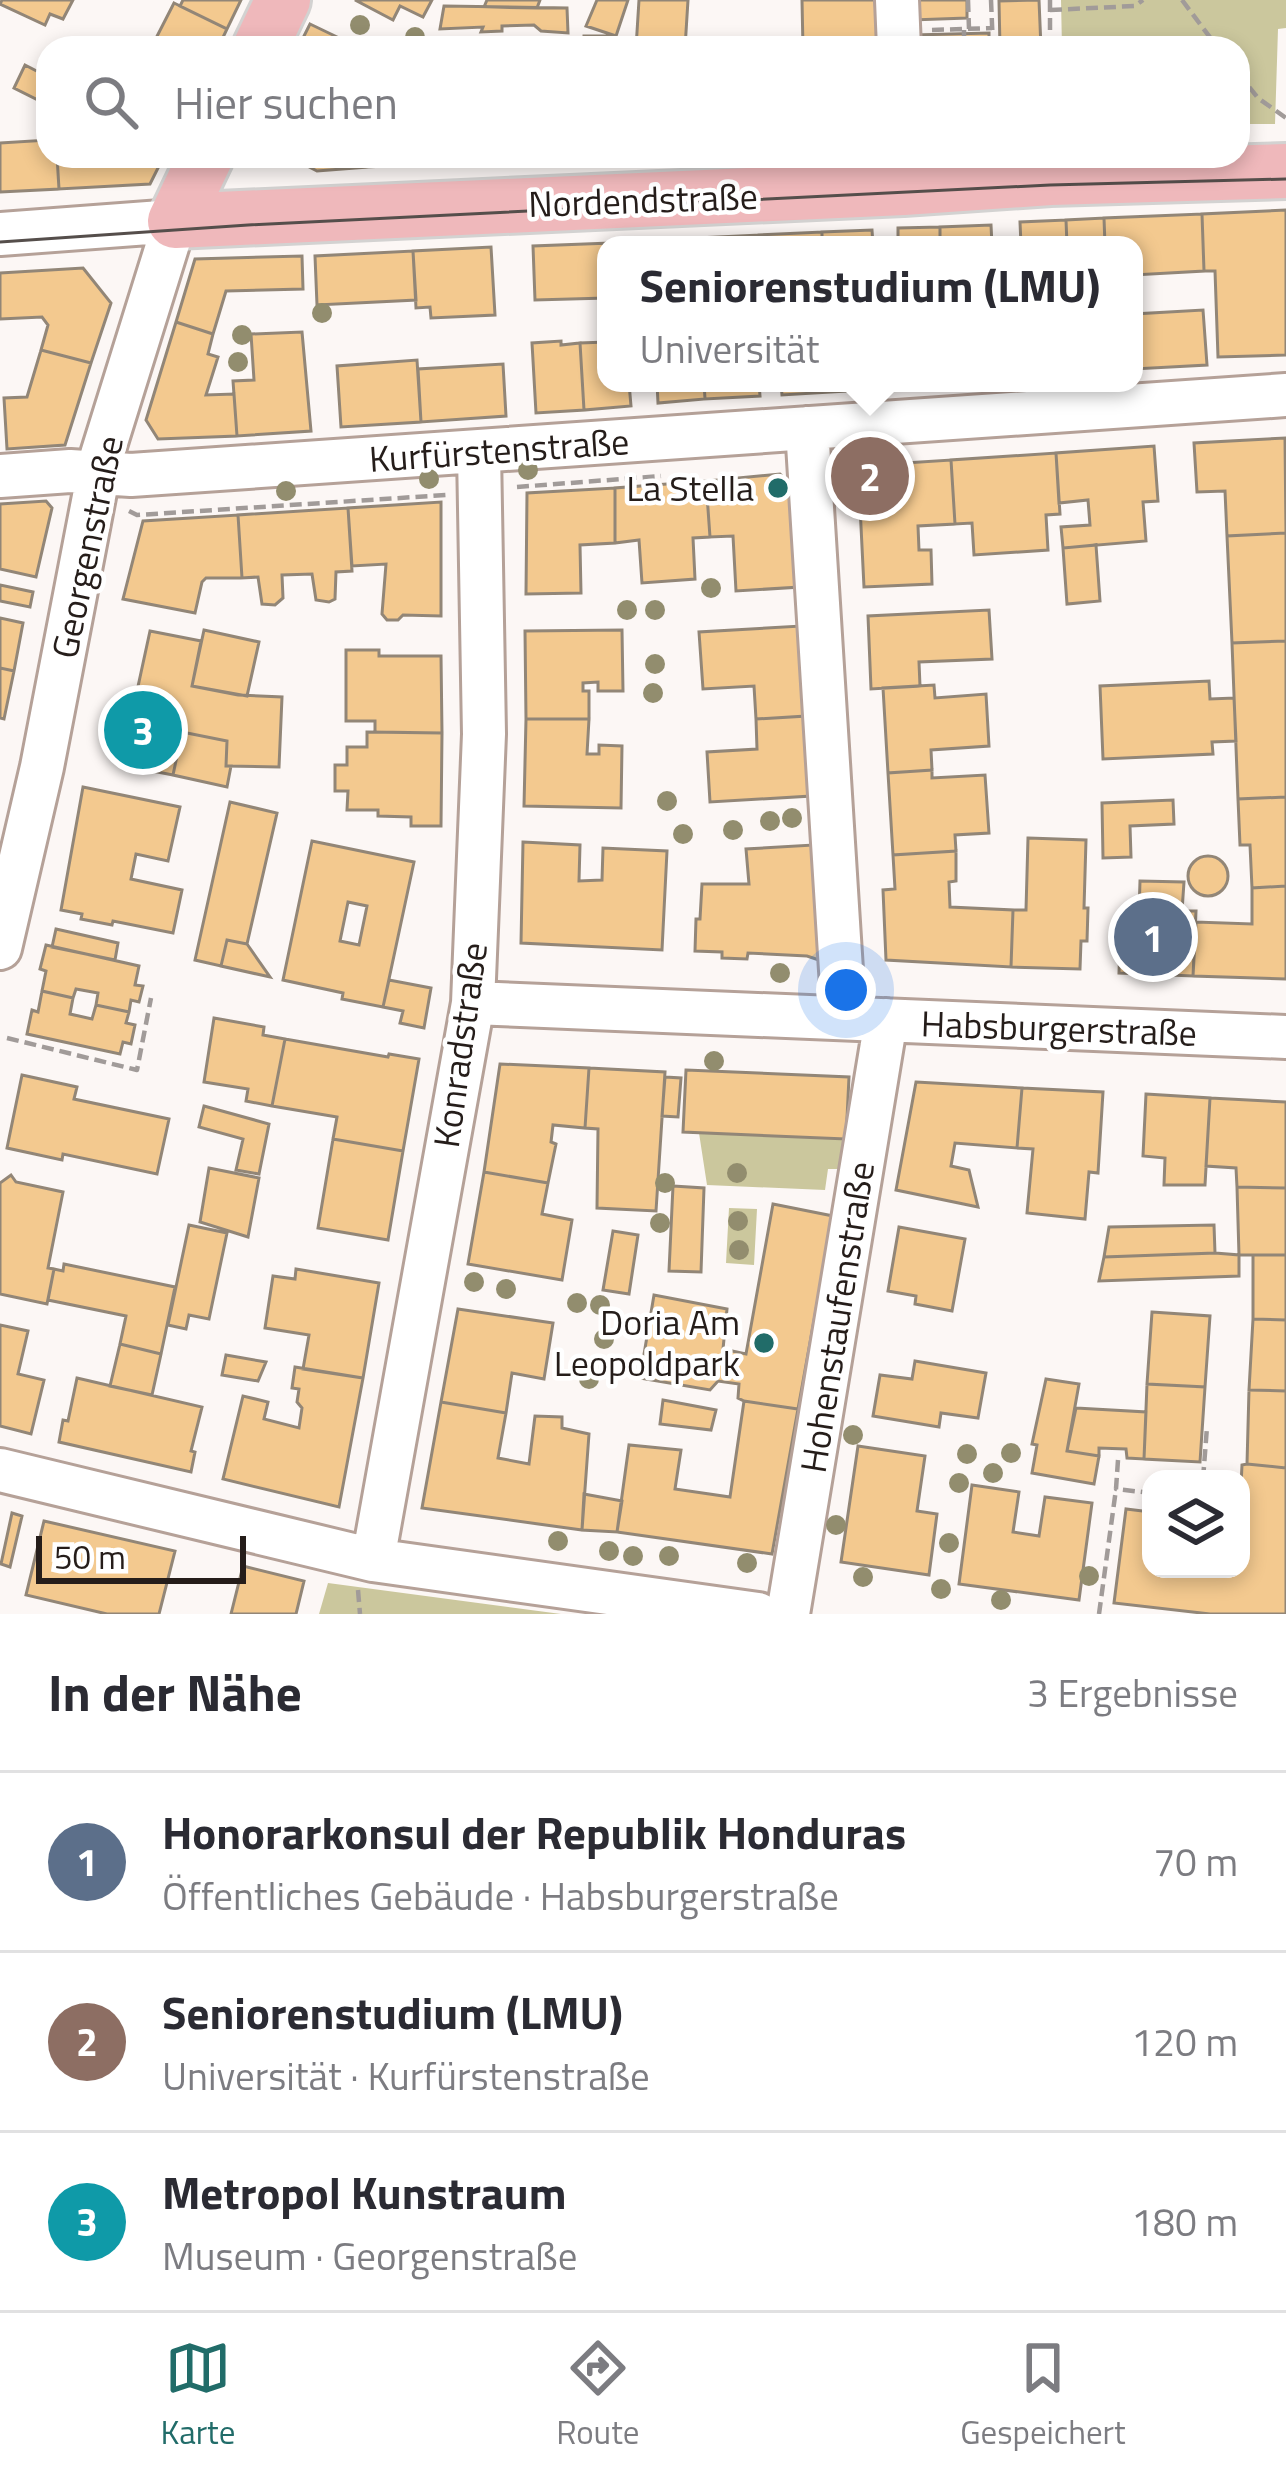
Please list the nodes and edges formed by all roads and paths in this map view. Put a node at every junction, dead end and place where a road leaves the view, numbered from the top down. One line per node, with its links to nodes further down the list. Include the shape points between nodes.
1 (284, 0): 11 (main road)
2 (968, 0): 10 (path)
3 (991, 0): 9 (path)
4 (1050, 0): 7 (path)
5 (1143, 0): 7 (path)
6 (1183, 0): 15 (path)
7 (1050, 10): 14 (path)
8 (898, 26): 10 (path)
9 (992, 28): 10 (path); 13 (path)
10 (966, 29): 12 (path)
11 (266, 36)
12 (965, 36)
13 (992, 36)
14 (1050, 36)
15 (1208, 36)
16 (1250, 88): 17 (path)
17 (1286, 118)
18 (200, 168): 21 (main road, Georgenstraße)
19 (903, 172): 20 (main road, Nordendstraße); 21 (main road, Nordendstraße)
20 (1286, 172)
21 (175, 221): 22 (street, Nordendstraße); 26 (street, Georgenstraße)
22 (0, 234)
23 (1286, 394): 24 (street, Kurfürstenstraße)
24 (807, 428): 25 (street, Kurfürstenstraße); 31 (street, Hohenstaufenstraße)
25 (478, 452): 26 (street, Kurfürstenstraße); 30 (street, Konradstraße, via 484,734)
26 (99, 474): 27 (street, Kurfürstenstraße); 28 (street, Georgenstraße)
27 (0, 476)
28 (0, 949)
29 (151, 998): 33 (path, via 137,1070)
30 (473, 1003): 31 (street, Habsburgerstraße); 40 (street, Konradstraße)
31 (865, 1019): 32 (street, Habsburgerstraße); 42 (street, Hohenstaufenstraße)
32 (1286, 1037)
33 (7, 1038)
34 (1207, 1427): 37 (path)
35 (1118, 1460): 38 (path)
36 (0, 1470): 40 (street)
37 (1205, 1470)
38 (1116, 1489): 39 (path); 43 (path)
39 (1142, 1492)
40 (373, 1560): 41 (street)
41 (758, 1614)
42 (788, 1614)
43 (1099, 1614)

